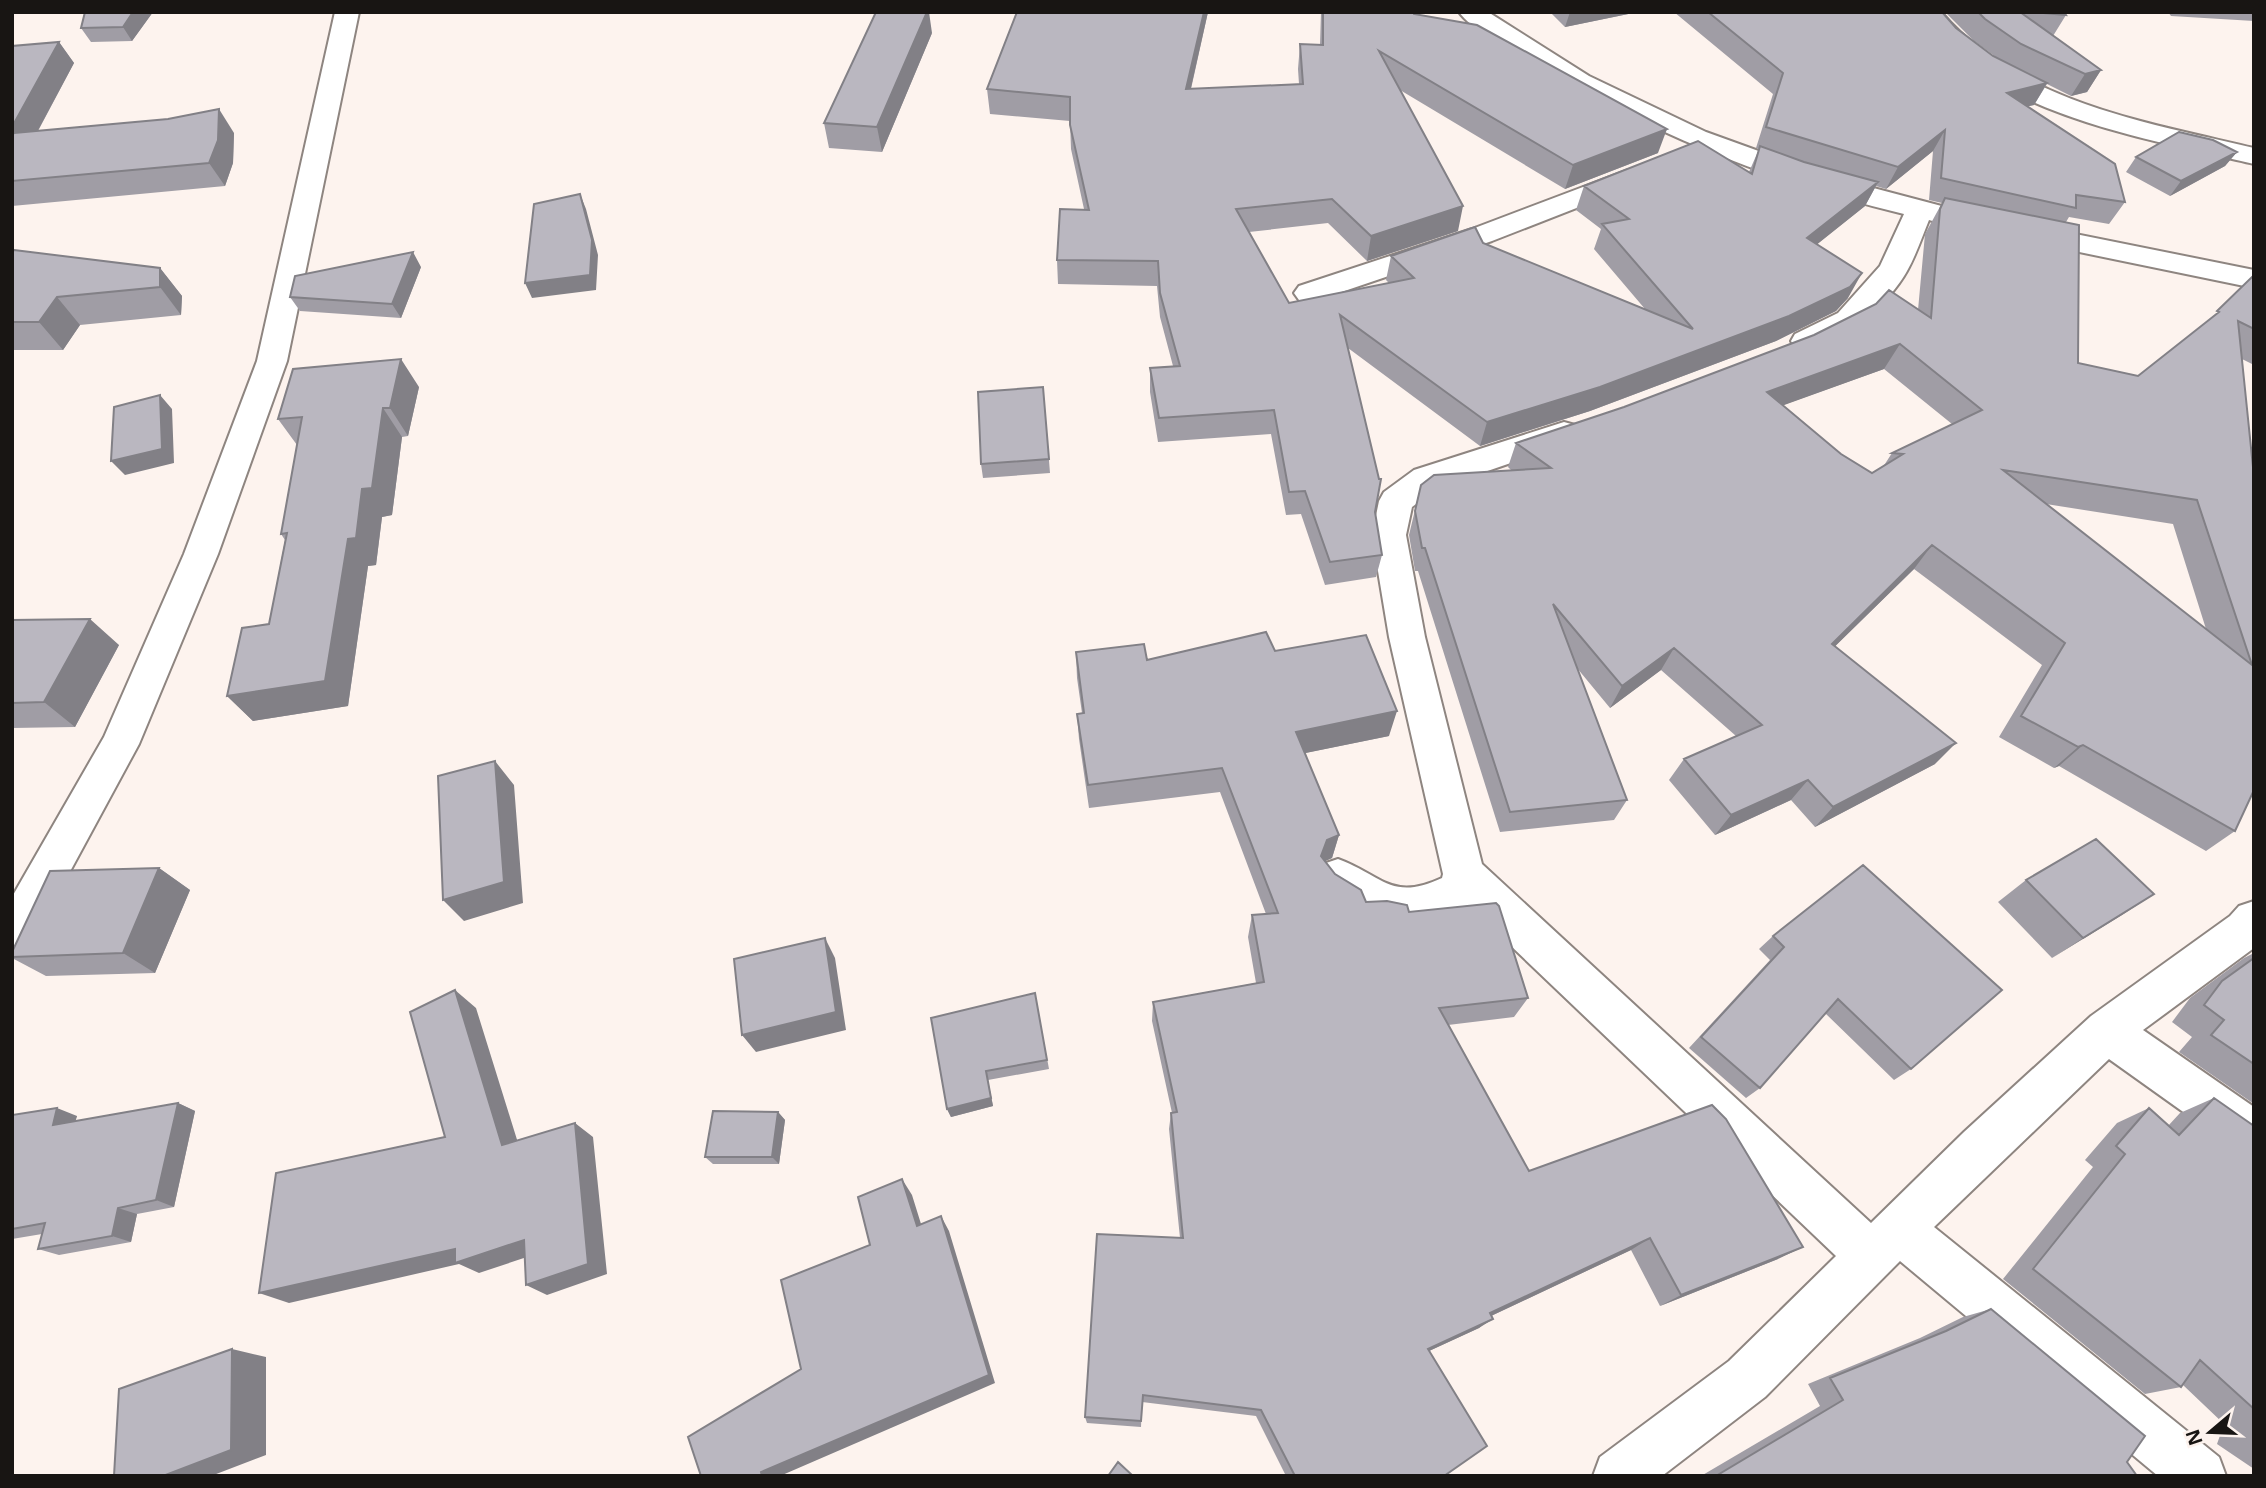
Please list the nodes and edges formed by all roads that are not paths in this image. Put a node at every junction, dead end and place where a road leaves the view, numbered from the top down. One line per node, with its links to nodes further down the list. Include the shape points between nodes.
1 (347, 12): 14 (street, via 272,361 201,554 120,744)
2 (1471, 12): 4 (street, via 1559,69 1647,117)
3 (1928, 12): 5 (street, via 1974,60 2015,84 2134,126)
4 (1711, 144): 6 (street, via 1805,178); 8 (street, via 1482,235)
5 (2254, 156)
6 (1920, 210): 7 (street); 9 (street, via 1893,270 1849,320)
7 (2254, 279)
8 (1309, 293)
9 (1776, 354)
10 (1591, 425): 11 (street, via 1426,480 1396,501 1389,535 1406,637)
11 (1464, 874): 12 (street, via 1457,891 1432,905 1408,910 1384,904); 17 (street)
12 (1338, 877)
13 (2254, 920): 15 (street)
14 (12, 937)
15 (2107, 1031): 16 (street); 17 (street)
16 (2254, 1135)
17 (1885, 1242): 18 (street, via 1747,1379); 19 (street)
18 (1619, 1476)
19 (2200, 1476)

